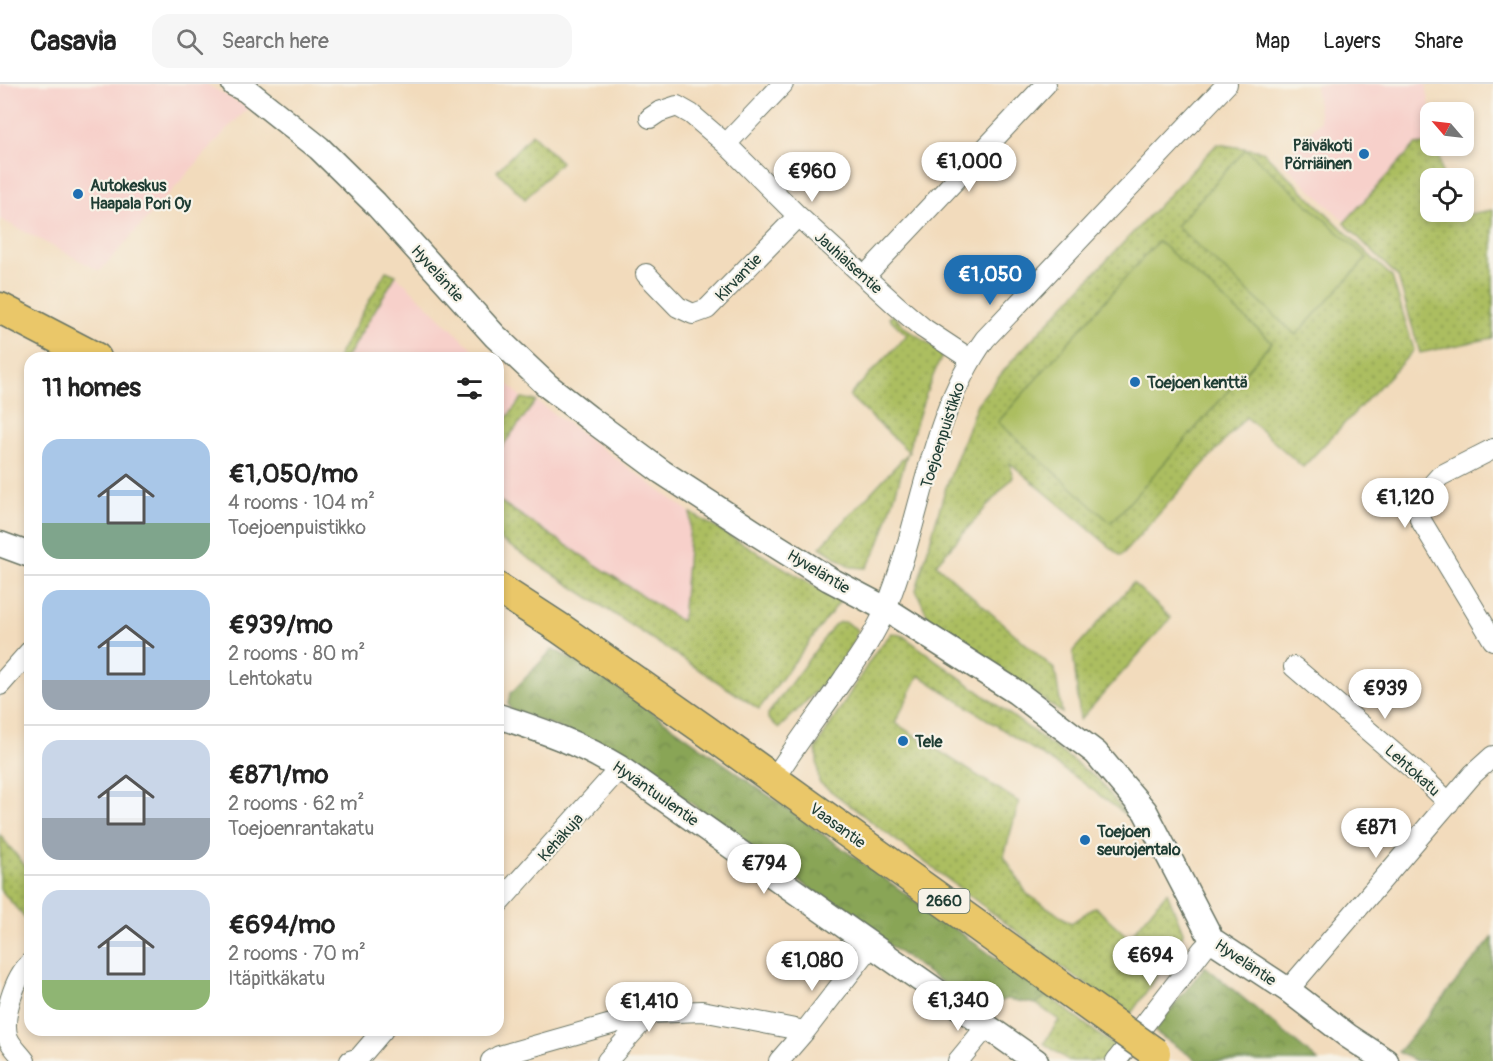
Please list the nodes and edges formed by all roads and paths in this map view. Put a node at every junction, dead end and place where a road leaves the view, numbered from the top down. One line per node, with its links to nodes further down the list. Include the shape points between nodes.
1 (783, 84): 6 (street)
2 (1046, 84): 9 (street)
3 (1227, 84): 12 (street, Toejoenpuistikko, via 985,339)
4 (243, 86): 17 (street, Hyveläntie, via 319,148 375,203 495,336 548,386 672,478 829,579)
5 (650, 118): 6 (street, Jauhiaisentie, via 677,106)
6 (726, 144): 7 (street, Jauhiaisentie)
7 (798, 216): 8 (street, Kirvantie, via 707,309 693,314 678,308); 9 (street, Jauhiaisentie)
8 (646, 274)
9 (865, 276): 12 (street, Jauhiaisentie, via 923,328)
10 (0, 308): 11 (main road)
11 (84, 352)
12 (970, 360): 17 (street, Toejoenpuistikko, via 947,410)
13 (1493, 449): 18 (street, via 1440,476 1422,496 1420,519)
14 (0, 544): 15 (street)
15 (24, 553)
16 (504, 592): 25 (main road, Vaasantie / 2660)
17 (886, 609): 25 (street, Toejoenpuistikko, via 853,665); 28 (street, Hyveläntie, via 1016,692 1096,753 1145,810)
18 (1493, 640)
19 (24, 658): 21 (street)
20 (1294, 667): 26 (street, Lehtokatu)
21 (0, 684)
22 (504, 718): 24 (street, Hyväntuulentie, via 575,743)
23 (1493, 756): 26 (street)
24 (620, 768): 27 (street, Kehäkuja); 29 (street, Hyväntuulentie)
25 (774, 779): 36 (main road, Vaasantie / 2660, bridge)
26 (1449, 803): 31 (street)
27 (504, 897)
28 (1212, 940): 31 (street, Hyveläntie); 44 (street)
29 (872, 946): 33 (street, Hyväntuulentie); 34 (street)
30 (24, 969): 38 (street, via 5,1023 9,1041)
31 (1288, 990): 45 (street, Hyveläntie)
32 (650, 1013): 34 (street, via 702,1011); 39 (street); 40 (street)
33 (987, 1026): 42 (street); 43 (street, Hyväntuulentie)
34 (805, 1031): 41 (street)
35 (378, 1036): 37 (street)
36 (1161, 1057)
37 (356, 1060)
38 (25, 1061)
39 (491, 1061)
40 (607, 1061)
41 (779, 1061)
42 (958, 1061)
43 (1036, 1061)
44 (1116, 1061)
45 (1386, 1061)

